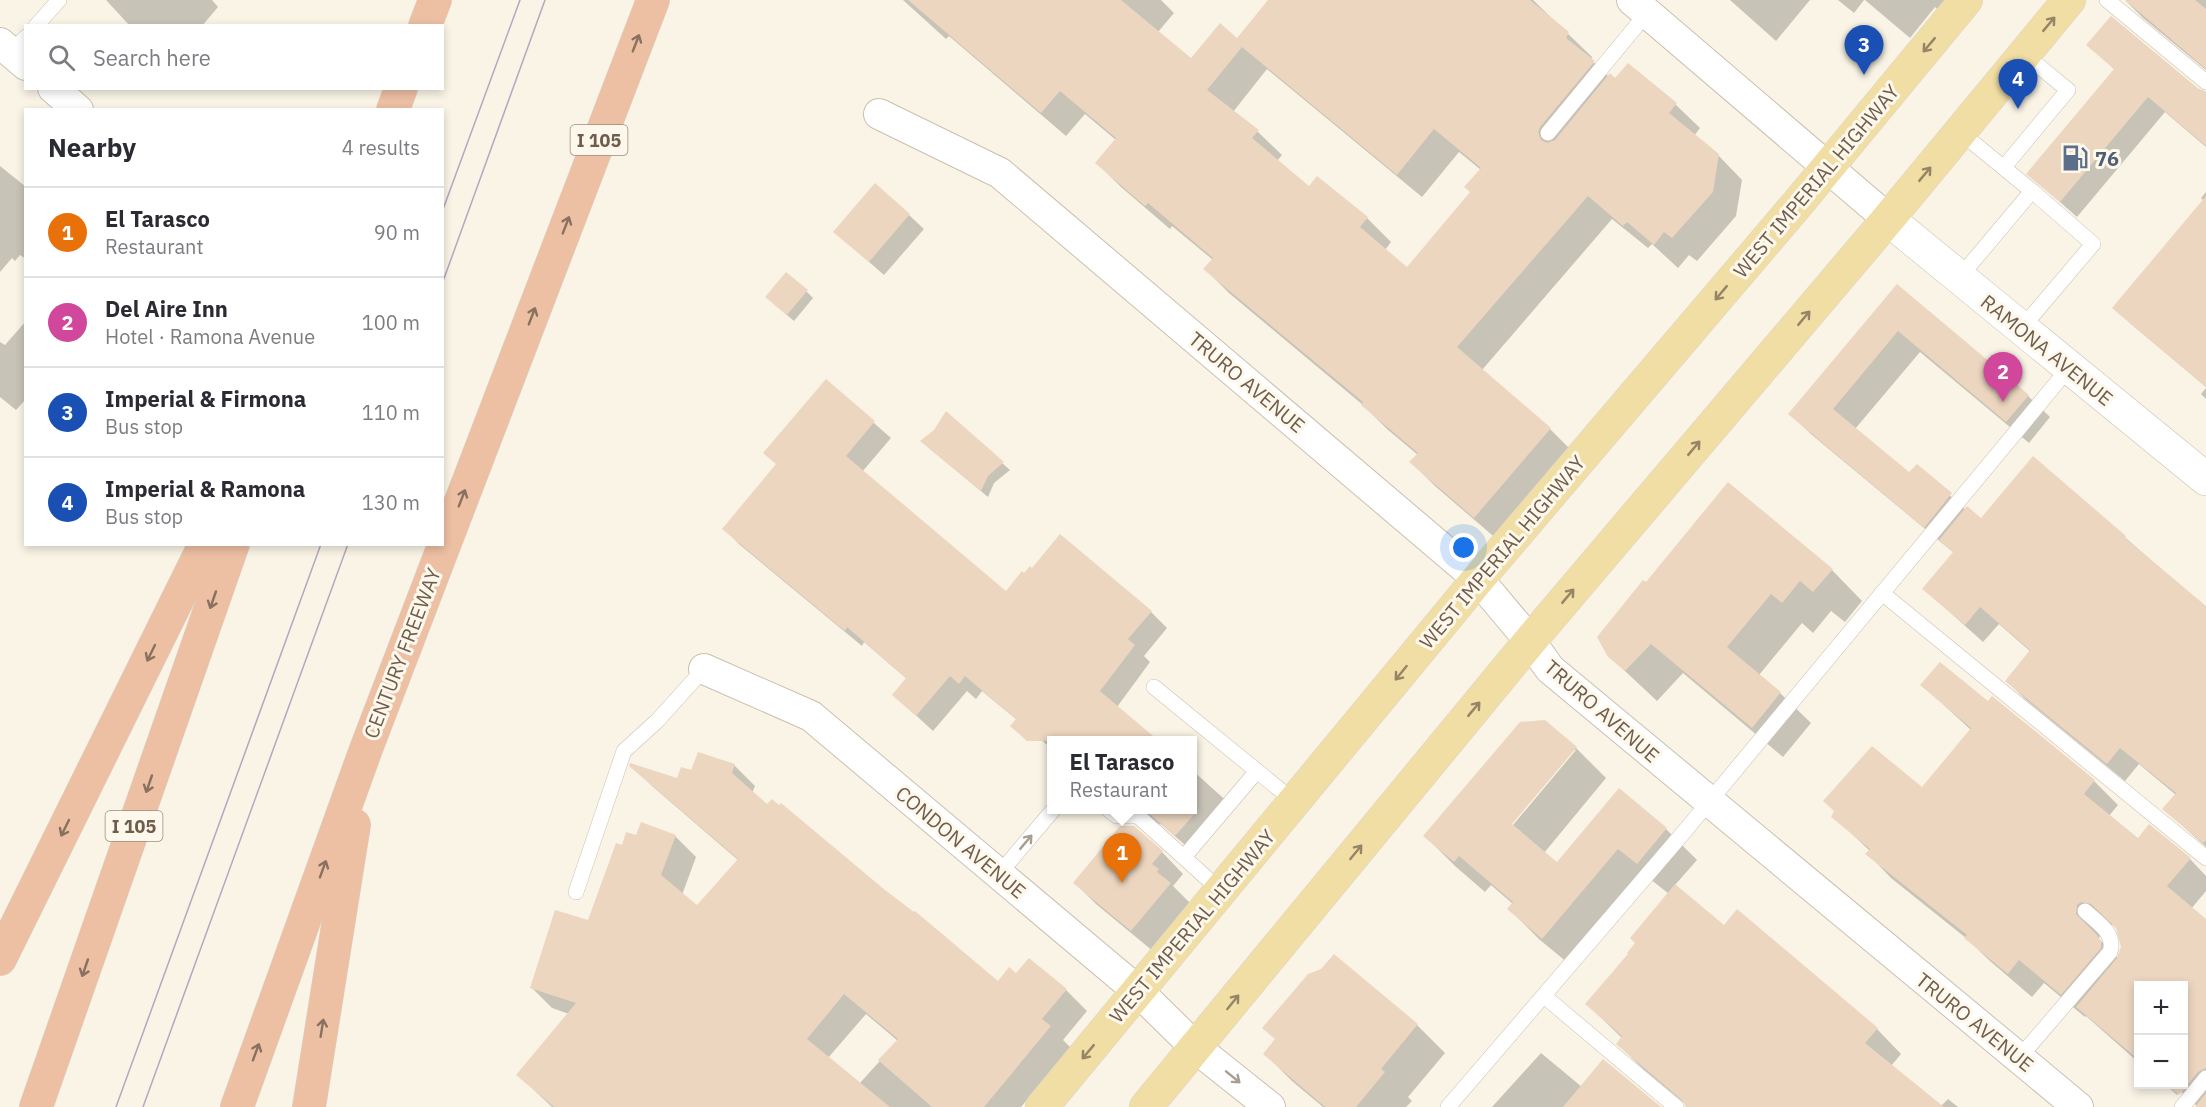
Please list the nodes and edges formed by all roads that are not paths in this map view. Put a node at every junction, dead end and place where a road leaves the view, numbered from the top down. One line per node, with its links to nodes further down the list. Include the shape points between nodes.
1 (59, 0): 8 (lane)
2 (435, 0): 9 (highway)
3 (653, 0): 27 (highway, CENTURY FREEWAY / I 105, one-way to 3)
4 (1966, 0): 20 (main road, WEST IMPERIAL HIGHWAY, one-way to 20)
5 (2069, 0): 10 (main road, one-way to 5)
6 (2108, 0): 11 (lane)
7 (1639, 6): 18 (lane); 20 (street)
8 (38, 24)
9 (426, 24)
10 (2024, 54): 17 (main road); 19 (lane, via 2068,90)
11 (2206, 82)
12 (55, 90): 14 (street)
13 (400, 90): 15 (highway)
14 (76, 108)
15 (394, 108)
16 (879, 114): 31 (street, TRURO AVENUE, via 1000,172)
17 (1960, 132): 19 (lane); 22 (main road, one-way to 17)
18 (1548, 133)
19 (2004, 167): 21 (lane)
20 (1827, 168): 22 (street); 31 (main road, WEST IMPERIAL HIGHWAY, one-way to 31)
21 (2032, 191): 23 (lane); 24 (lane, via 2093,244)
22 (1888, 219): 23 (street, RAMONA AVENUE); 33 (main road, one-way to 22)
23 (1959, 278): 24 (street, RAMONA AVENUE)
24 (2021, 329): 25 (street, RAMONA AVENUE)
25 (2069, 368): 26 (street, RAMONA AVENUE); 32 (lane)
26 (2206, 479)
27 (444, 545)
28 (204, 546): 48 (highway, one-way to 48)
29 (232, 546): 54 (highway, I 105, one-way to 54)
30 (444, 546): 36 (highway, CENTURY FREEWAY / I 105, one-way to 30)
31 (1478, 579): 33 (street, TRURO AVENUE); 38 (main road, WEST IMPERIAL HIGHWAY, one-way to 38)
32 (1882, 593): 39 (lane); 43 (lane)
33 (1530, 641): 39 (street, TRURO AVENUE, via 1550,669); 51 (main road, one-way to 33)
34 (704, 669): 44 (street, CONDON AVENUE, via 811,716); 46 (lane, via 624,751)
35 (1154, 687): 37 (lane)
36 (366, 749): 55 (highway, CENTURY FREEWAY / I 105, one-way to 36); 56 (highway, one-way to 36)
37 (1257, 771): 38 (lane); 42 (lane)
38 (1295, 802): 45 (main road, WEST IMPERIAL HIGHWAY)
39 (1708, 802): 50 (lane); 52 (street, TRURO AVENUE)
40 (1050, 814): 44 (lane, one-way to 40)
41 (1114, 814): 42 (lane, via 1138,816)
42 (1184, 857): 45 (lane)
43 (2206, 858)
44 (999, 874): 49 (street, CONDON AVENUE)
45 (1221, 891): 49 (main road, WEST IMPERIAL HIGHWAY)
46 (576, 892)
47 (2085, 911): 52 (lane, via 2110,934 2110,952)
48 (0, 959)
49 (1139, 992): 51 (street, CONDON AVENUE); 57 (main road, WEST IMPERIAL HIGHWAY, one-way to 57)
50 (1544, 996): 60 (lane); 61 (lane)
51 (1196, 1048): 58 (main road); 59 (street, CONDON AVENUE, one-way to 59)
52 (2019, 1058): 62 (street, TRURO AVENUE)
53 (2206, 1078): 63 (lane)
54 (36, 1107)
55 (237, 1107)
56 (309, 1107)
57 (1042, 1107)
58 (1146, 1107)
59 (1270, 1107)
60 (1448, 1107)
61 (1676, 1107)
62 (2078, 1107)
63 (2182, 1107)

